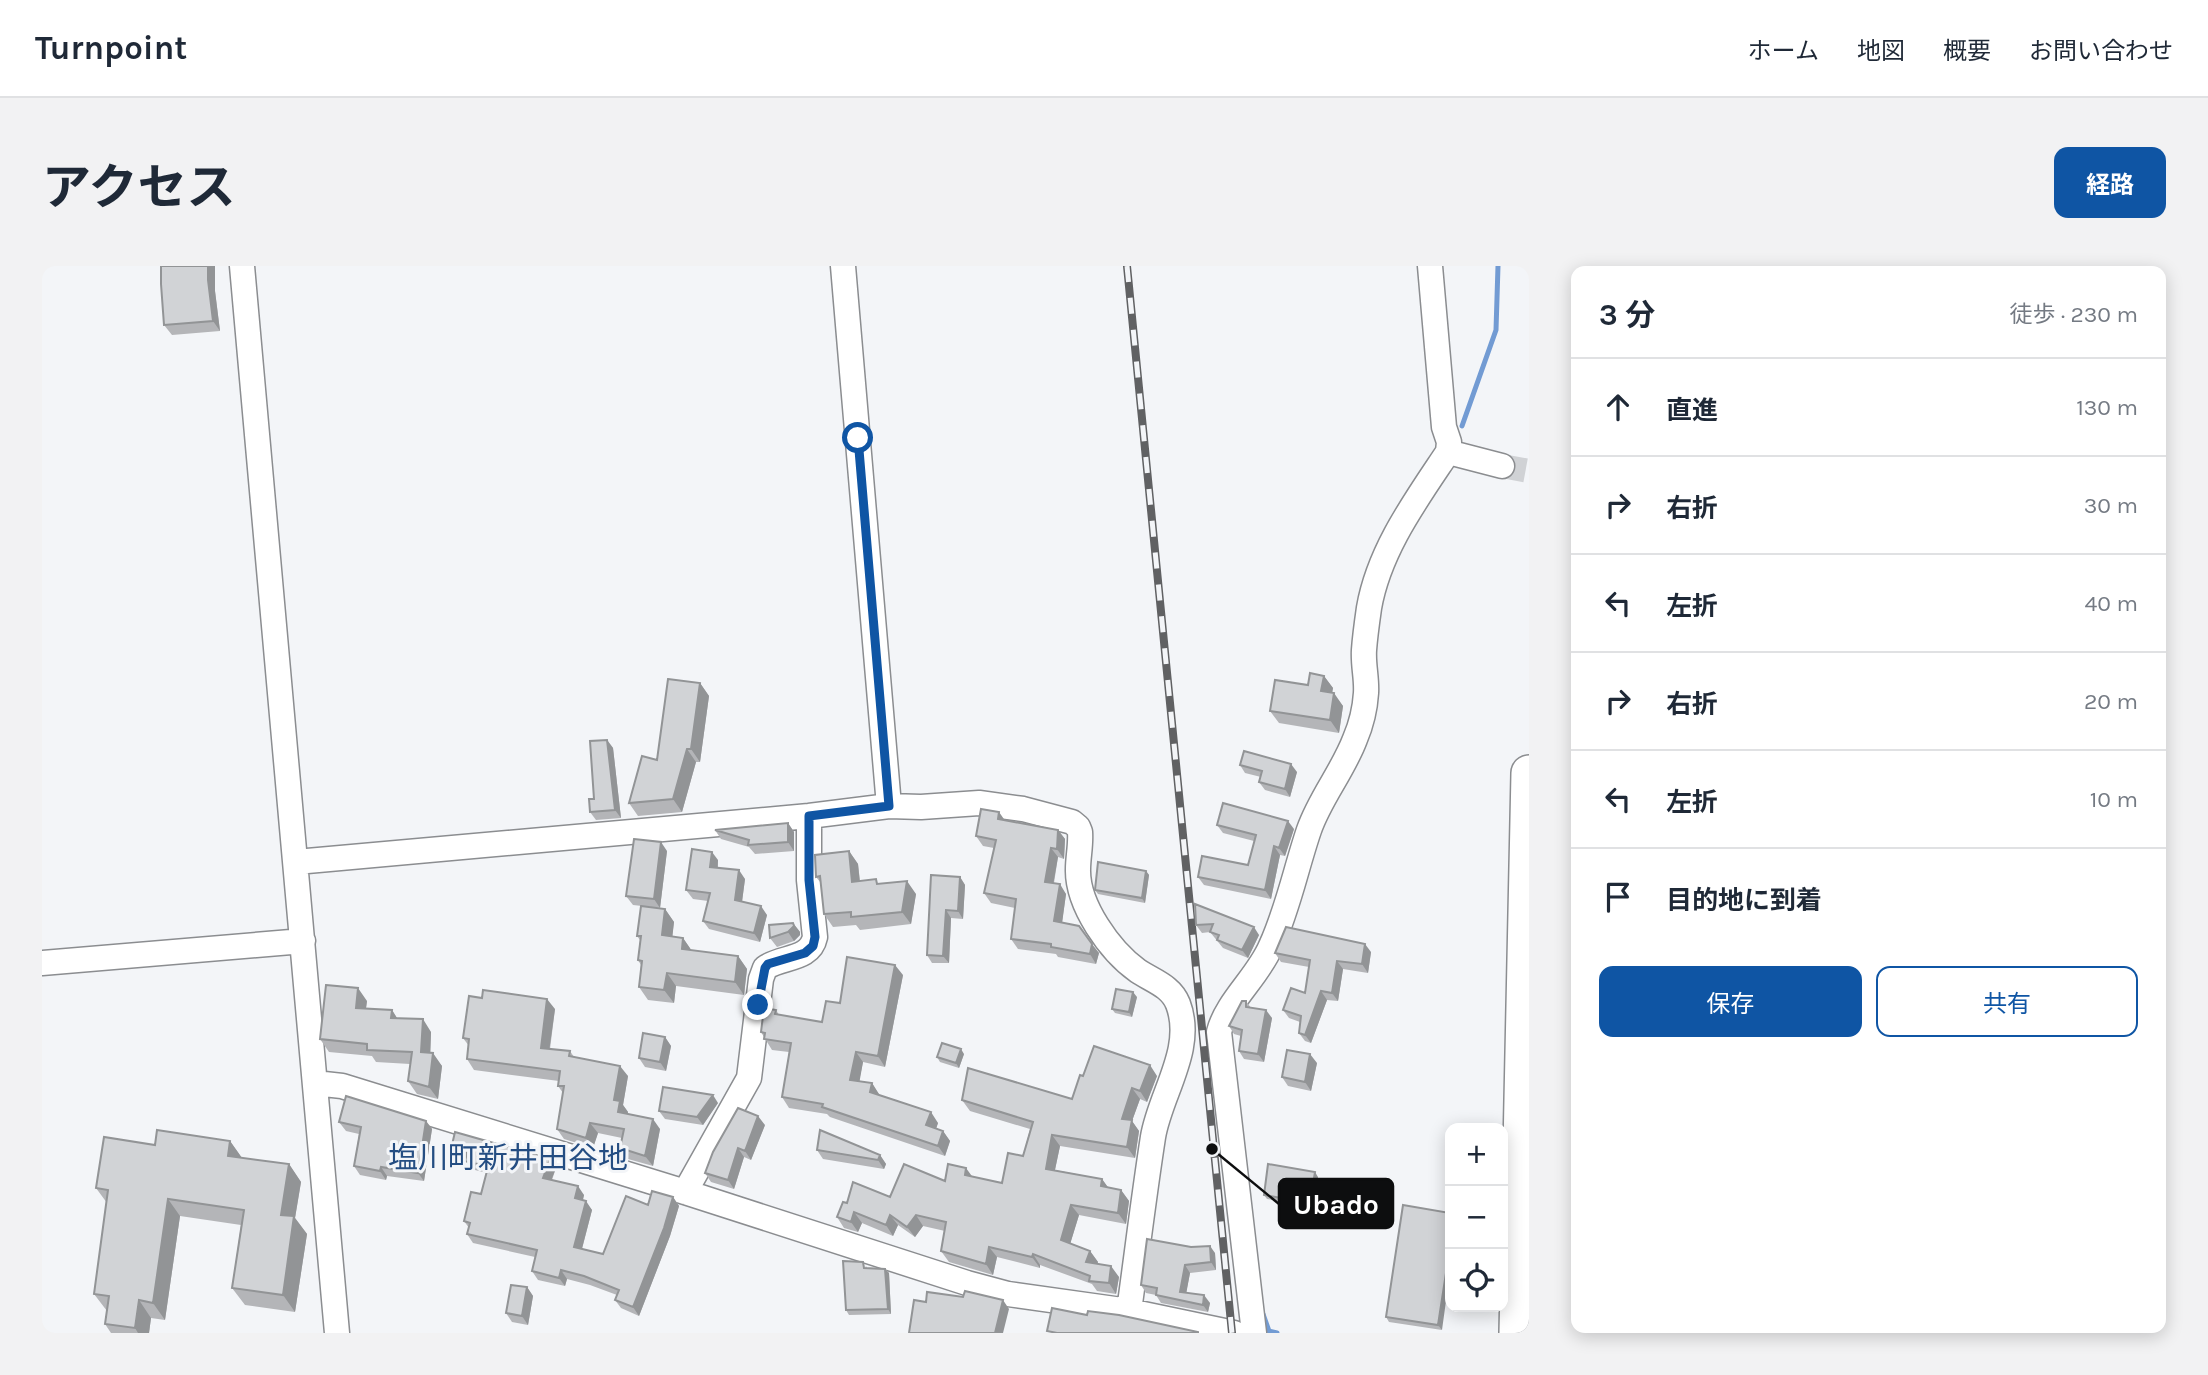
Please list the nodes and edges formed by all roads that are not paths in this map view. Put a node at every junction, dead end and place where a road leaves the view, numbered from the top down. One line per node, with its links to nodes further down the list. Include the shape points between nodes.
1 (242, 266): 9 (street)
2 (843, 266): 7 (street)
3 (1430, 266): 4 (street)
4 (1448, 452): 5 (street); 17 (street, via 1406,516 1379,573 1364,649 1366,691 1361,724 1309,831 1270,948 1219,1032)
5 (1502, 466)
6 (1529, 772): 18 (highway)
7 (889, 806): 8 (street); 14 (street, via 979,803 1072,822 1080,832 1077,869 1081,894 1095,924 1118,952 1140,973 1164,986 1179,1006 1182,1045 1157,1116)
8 (809, 816): 9 (street); 13 (street, via 813,946 765,968 751,1073)
9 (296, 862): 10 (street)
10 (303, 941): 11 (street); 12 (street)
11 (42, 963)
12 (316, 1083): 13 (street, via 342,1086); 15 (street)
13 (685, 1192): 14 (street, via 967,1283 1044,1300)
14 (1129, 1311): 16 (street)
15 (337, 1333)
16 (1234, 1333)
17 (1254, 1333)
18 (1517, 1333)

